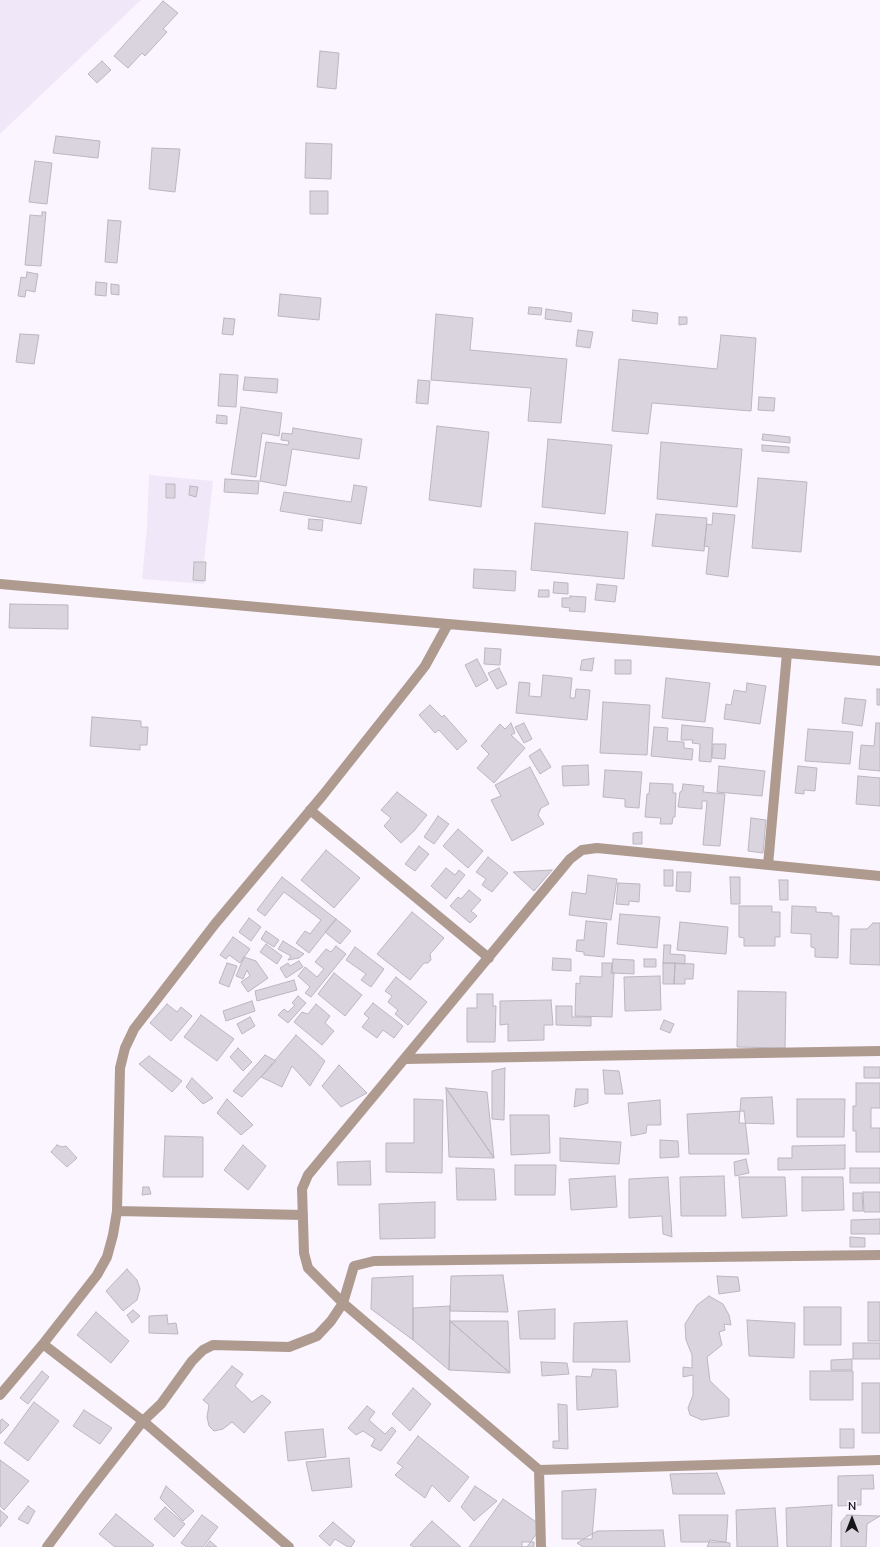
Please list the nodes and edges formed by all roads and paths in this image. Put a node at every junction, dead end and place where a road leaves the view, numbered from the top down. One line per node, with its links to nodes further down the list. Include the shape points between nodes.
1 (0, 584): 2 (street)
2 (448, 624): 3 (street); 5 (street, via 425,666)
3 (787, 652): 4 (street); 6 (street)
4 (880, 661)
5 (310, 810): 8 (street); 11 (street, via 215,924 134,1028 120,1068)
6 (768, 865): 7 (street); 8 (street, via 597,848 582,850 570,859)
7 (880, 876)
8 (489, 958): 10 (street)
9 (880, 1051): 10 (street)
10 (404, 1059): 12 (street, via 308,1175 302,1189)
11 (117, 1211): 12 (street); 15 (street, via 114,1235 107,1257 97,1275)
12 (303, 1215): 14 (street, via 304,1253 308,1268)
13 (880, 1255): 14 (street, via 374,1261 354,1266)
14 (343, 1302): 17 (street, via 317,1336 289,1347 213,1345 203,1350 161,1404); 19 (street)
15 (43, 1344): 16 (street); 17 (street)
16 (0, 1395)
17 (143, 1421): 20 (street); 21 (street)
18 (880, 1460): 19 (street)
19 (540, 1470): 22 (street)
20 (47, 1547)
21 (289, 1547)
22 (541, 1547)

